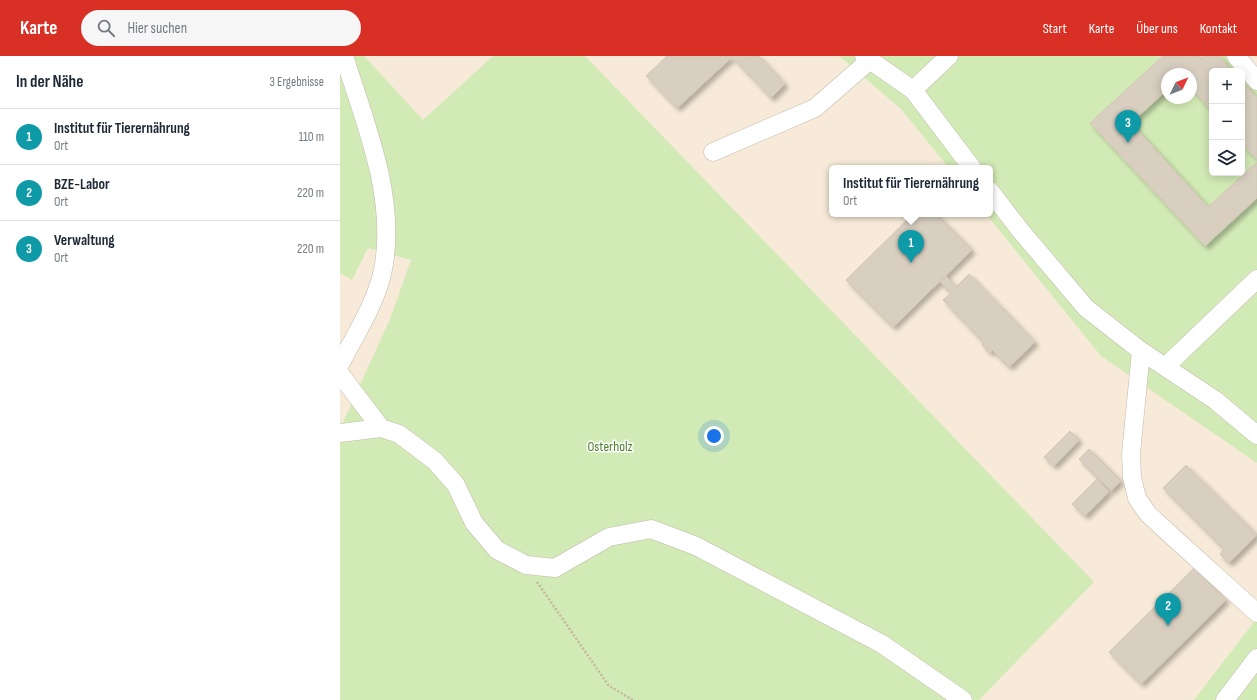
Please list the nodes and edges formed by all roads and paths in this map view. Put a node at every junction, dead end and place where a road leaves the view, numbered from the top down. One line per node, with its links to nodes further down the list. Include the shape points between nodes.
1 (344, 56): 12 (lane, via 378,166 387,218 382,272 371,305)
2 (949, 56): 6 (lane)
3 (1236, 56): 5 (lane)
4 (866, 59): 6 (lane); 7 (lane, via 815,108)
5 (1257, 80)
6 (913, 90): 8 (lane)
7 (713, 152)
8 (970, 165)
9 (993, 195): 11 (lane, via 1086,308)
10 (1257, 279): 13 (lane)
11 (1141, 351): 13 (lane); 19 (lane, via 1131,454 1132,477 1137,498 1148,514 1172,537)
12 (340, 364)
13 (1166, 366): 17 (lane, via 1216,400)
14 (340, 374): 15 (lane)
15 (381, 428): 16 (lane); 18 (lane, via 398,434 435,461 456,485 474,524 496,550)
16 (340, 433)
17 (1257, 435)
18 (526, 565): 21 (path, via 609,686); 22 (lane, via 555,568 609,537 651,529 696,546 882,644)
19 (1257, 612)
20 (1257, 658): 23 (lane)
21 (633, 700)
22 (963, 700)
23 (1225, 700)

